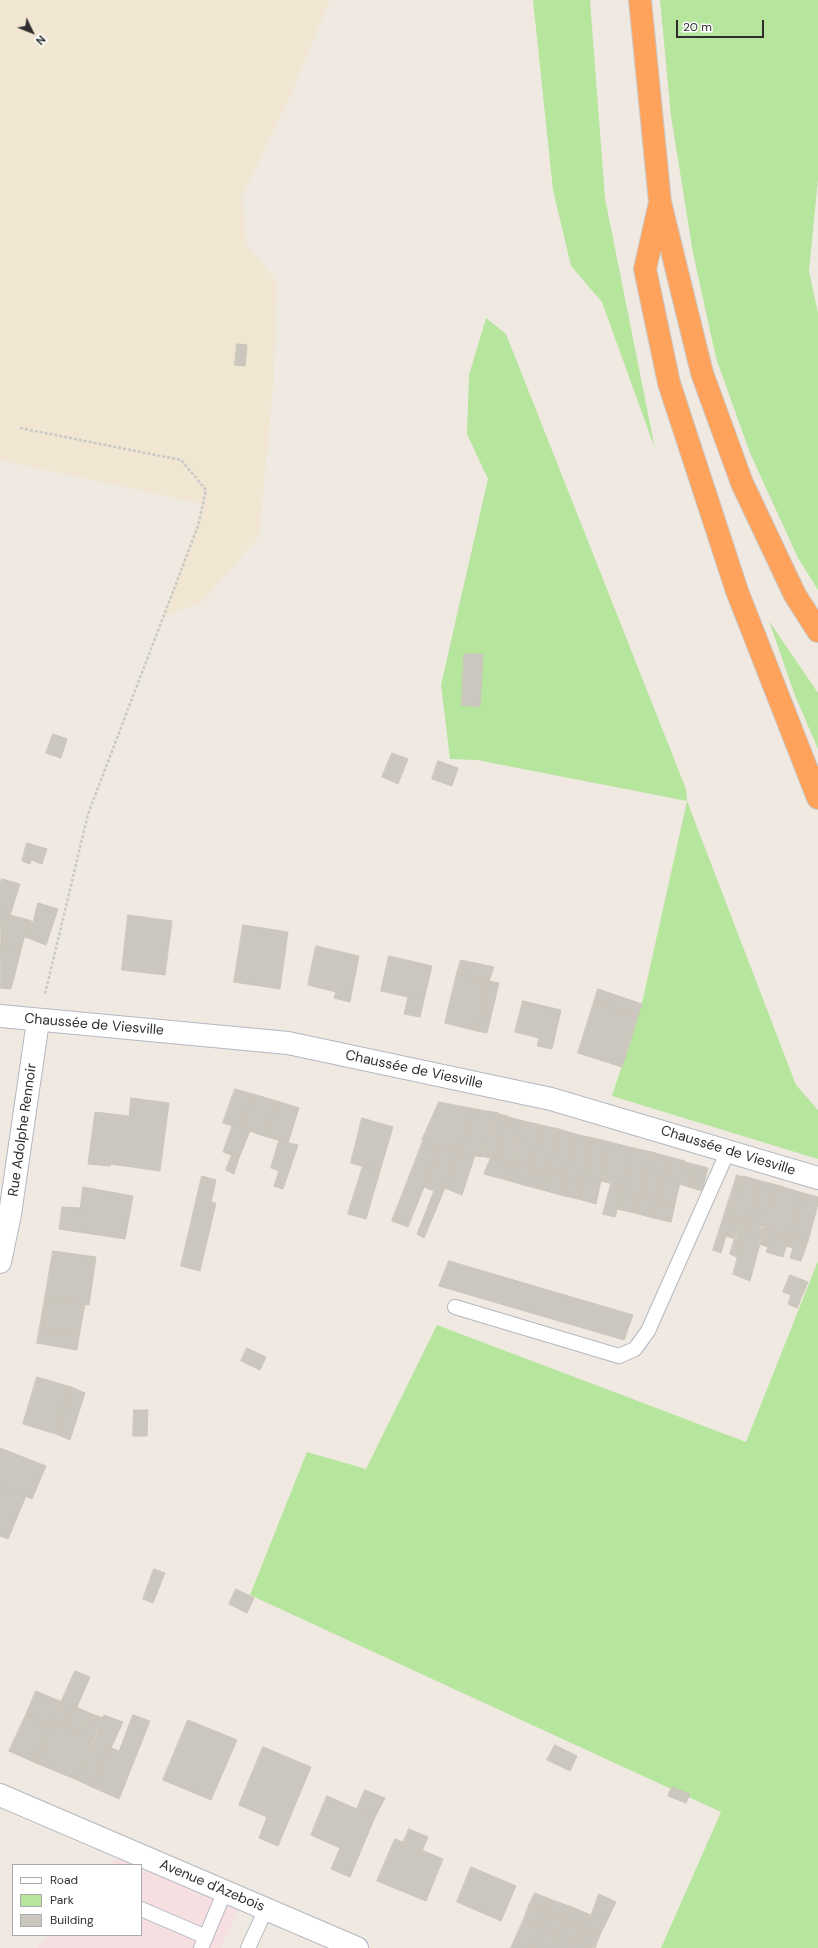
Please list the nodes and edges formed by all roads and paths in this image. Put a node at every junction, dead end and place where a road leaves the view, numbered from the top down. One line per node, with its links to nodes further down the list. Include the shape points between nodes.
1 (640, 0): 2 (highway)
2 (660, 202): 4 (highway, via 702,374 742,483 796,595); 5 (highway, via 645,269 669,383 737,591)
3 (20, 428): 7 (path, via 181,460 206,490 198,526 88,814)
4 (818, 631)
5 (818, 798)
6 (0, 1016): 7 (street, Chaussée de Viesville)
7 (38, 1021): 8 (street, Chaussée de Viesville, via 288,1043 551,1099); 10 (street, Rue Adolphe Rennoir, via 10,1214)
8 (728, 1151): 9 (street, Chaussée de Viesville); 11 (lane, via 648,1331 635,1349 619,1356)
9 (818, 1178)
10 (0, 1262)
11 (455, 1307)
12 (0, 1795): 13 (street, Avenue d'Azebois)
13 (225, 1891): 15 (street, Avenue d'Azebois); 16 (lane)
14 (142, 1909): 16 (lane)
15 (266, 1909): 17 (lane); 18 (street, Avenue d'Azebois)
16 (203, 1942)
17 (248, 1948)
18 (357, 1948)

